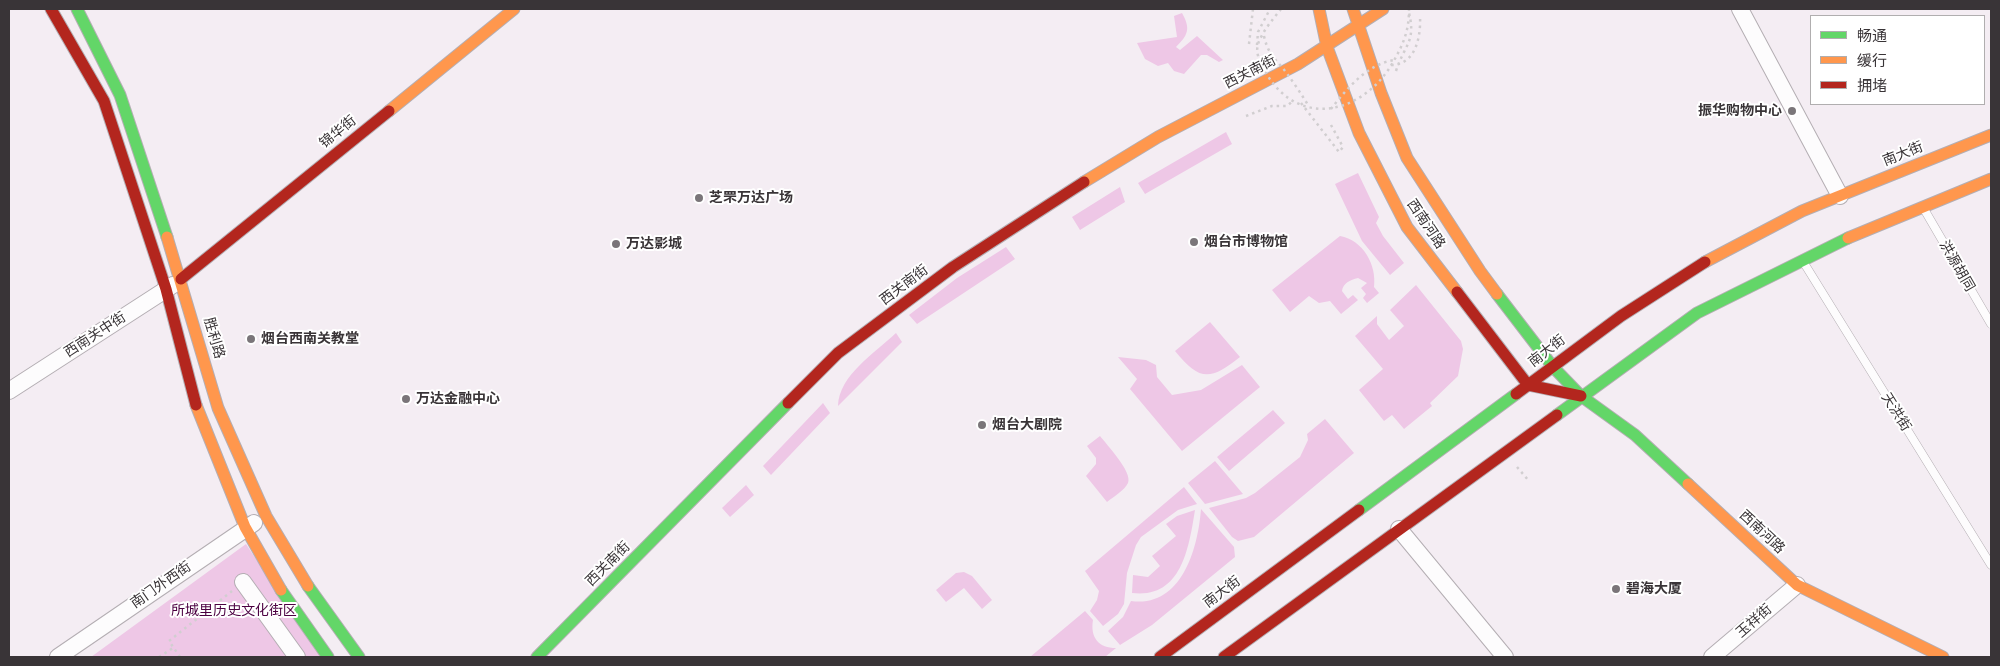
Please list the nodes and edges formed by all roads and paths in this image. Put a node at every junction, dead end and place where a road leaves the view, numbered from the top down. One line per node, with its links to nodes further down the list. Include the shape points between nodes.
1 (51, 9): 33 (main road, via 104,102)
2 (77, 9): 32 (main road, 胜利路, via 120,95)
3 (514, 9): 32 (main road, 锦华街)
4 (1253, 9): 15 (path)
5 (1270, 9): 16 (path, via 1258,32)
6 (1281, 9): 14 (path, bridge)
7 (1319, 9): 17 (main road, 西南河路)
8 (1353, 9): 13 (main road, 西南河路)
9 (1383, 9): 13 (main road, 西关南街)
10 (1408, 9): 18 (path, bridge, via 1406,37); 20 (path, bridge, via 1413,27 1411,40)
11 (1740, 9): 29 (street)
12 (1420, 16): 19 (path, via 1417,46 1402,63)
13 (1358, 27): 17 (main road, 西关南街); 35 (main road, 西南河路, via 1407,158 1480,271)
14 (1263, 34): 16 (path, bridge); 23 (path, bridge, via 1273,60 1282,66)
15 (1248, 44)
16 (1257, 45): 21 (path, bridge, via 1259,60 1273,84)
17 (1327, 47): 36 (main road, 西南河路, via 1360,133 1407,227); 54 (main road, 西关南街, via 1158,137 1063,194 953,267 838,353)
18 (1394, 60): 19 (path, bridge); 24 (path, bridge, via 1380,62 1369,70)
19 (1391, 65): 24 (path, bridge, via 1367,94 1356,101)
20 (1396, 71)
21 (1294, 100): 22 (path, bridge); 25 (path, via 1287,106 1272,106)
22 (1301, 103): 23 (path, bridge); 26 (path, via 1339,152 1343,146)
23 (1308, 105): 24 (path, bridge)
24 (1331, 108)
25 (1246, 116)
26 (1331, 124)
27 (1991, 134): 29 (main road, 南大街)
28 (1991, 179): 30 (main road)
29 (1840, 196): 35 (main road, 南大街, via 1742,240 1683,275 1590,336)
30 (1924, 208): 31 (main road); 34 (lane, 洪源胡同)
31 (1801, 258): 38 (main road, via 1697,312); 44 (lane, 天洪街)
32 (181, 279): 33 (street, 西南关中街); 41 (main road, 胜利路, via 218,408)
33 (166, 289): 37 (street, 西南关中街); 42 (main road, via 198,415)
34 (1991, 324)
35 (1553, 367): 36 (main road, 南大街); 38 (main road, 西南河路)
36 (1528, 385): 38 (main road, 西南河路); 55 (main road, 南大街)
37 (9, 391)
38 (1581, 396): 43 (main road); 46 (main road, 西南河路, via 1635,435)
39 (1516, 466): 40 (path)
40 (1529, 481)
41 (266, 516): 42 (street, 南门外西街); 53 (main road, 胜利路, via 303,579)
42 (245, 527): 48 (street, 南门外西街); 52 (main road, via 283,593)
43 (1399, 529): 56 (main road); 57 (street)
44 (1991, 565)
45 (243, 582): 47 (path, via 169,641); 51 (street)
46 (1797, 585): 58 (street, 玉祥街); 59 (main road, 西南河路)
47 (174, 648): 49 (path); 50 (path)
48 (58, 657)
49 (159, 657)
50 (180, 657)
51 (297, 657)
52 (328, 657)
53 (359, 657)
54 (537, 657)
55 (1160, 657)
56 (1224, 657)
57 (1505, 657)
58 (1712, 657)
59 (1943, 657)

